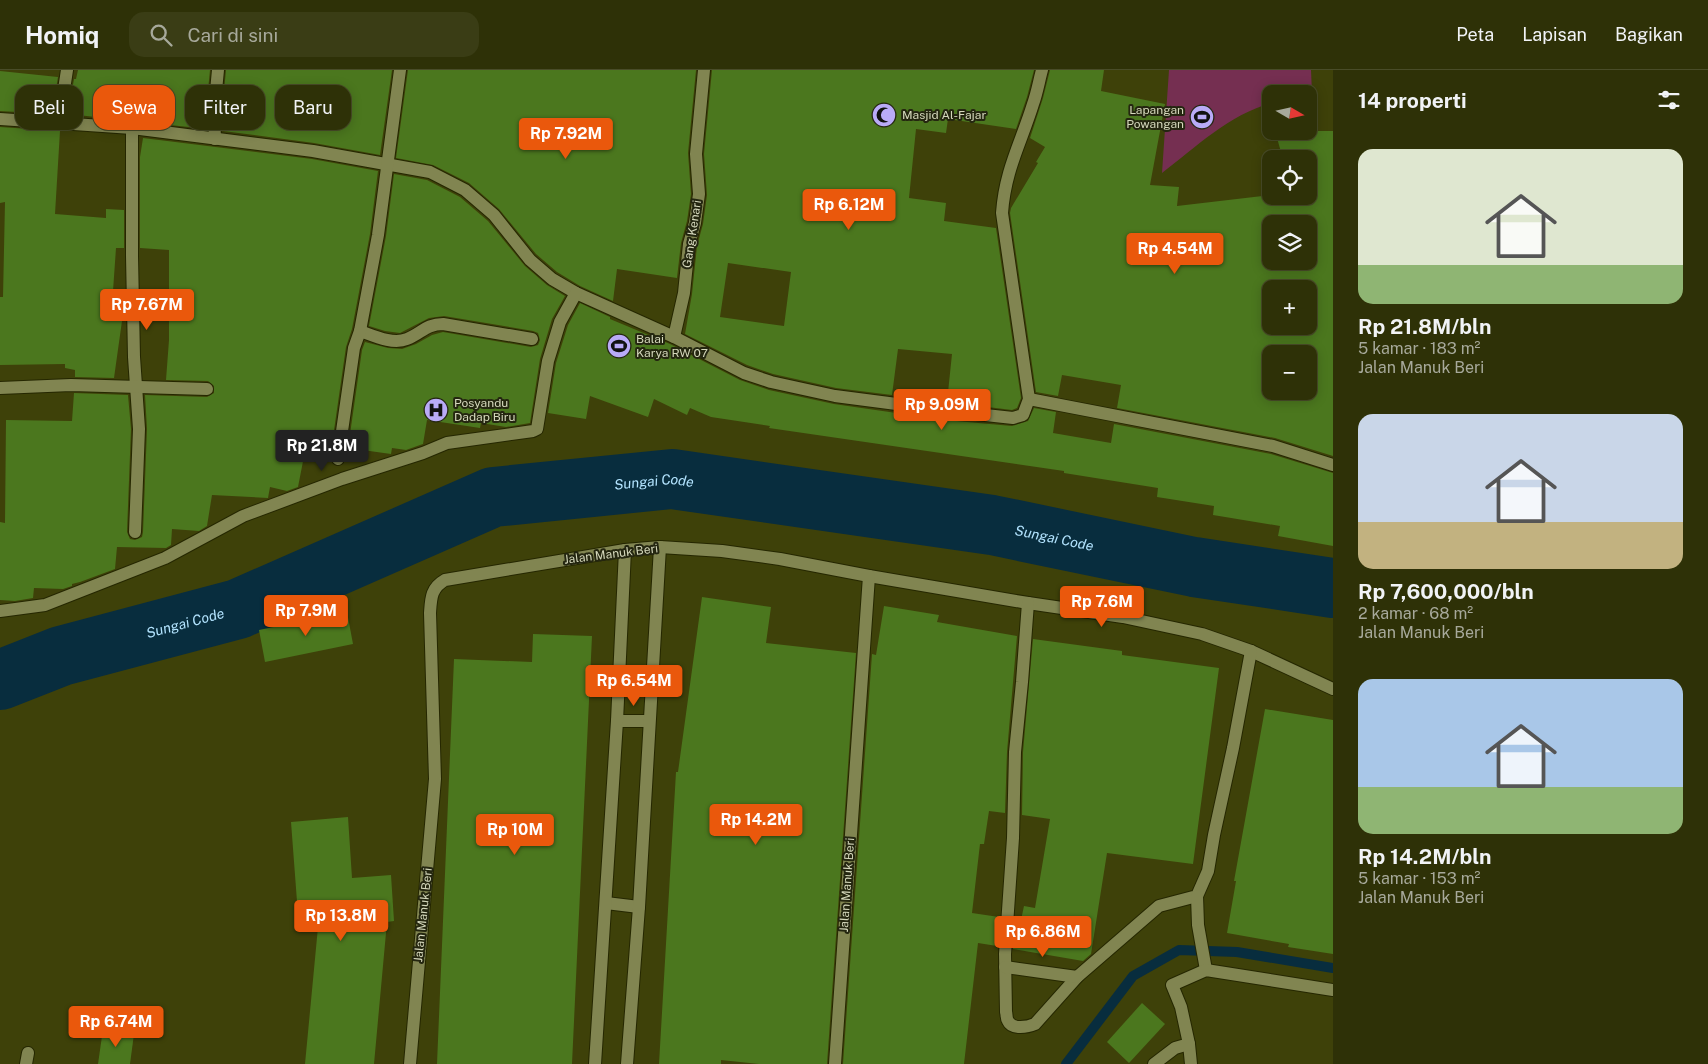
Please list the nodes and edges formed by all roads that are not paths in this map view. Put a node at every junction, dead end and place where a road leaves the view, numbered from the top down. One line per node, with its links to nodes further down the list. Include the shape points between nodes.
1 (67, 70): 6 (street)
2 (218, 70): 11 (street)
3 (400, 70): 12 (street)
4 (704, 70): 15 (street, Gang Kenari, via 696,154 698,194 695,223)
5 (1042, 70): 20 (street, via 1012,160 1002,212)
6 (64, 85)
7 (0, 119): 8 (street)
8 (15, 120)
9 (132, 130): 17 (street)
10 (147, 130): 11 (street)
11 (215, 139): 12 (street)
12 (386, 164): 13 (street, via 430,172 465,190 494,215 530,260 552,279); 14 (street, via 378,234)
13 (576, 293): 15 (street); 28 (street, via 560,322 548,361 537,429 447,443 243,516 165,558 45,605)
14 (360, 331): 16 (street, via 384,339 400,340 434,324 443,324); 21 (street, via 354,348)
15 (674, 337): 20 (street, via 744,373 836,396 1013,418 1022,415)
16 (532, 339)
17 (137, 387): 18 (street); 19 (street); 23 (street, via 139,429)
18 (0, 388)
19 (207, 389)
20 (1029, 399): 22 (street, via 1273,446)
21 (338, 459)
22 (1333, 465)
23 (135, 532)
24 (660, 548): 25 (street, Jalan Manuk Beri); 26 (street, Jalan Manuk Beri, via 732,552); 32 (street)
25 (625, 550): 31 (street); 41 (street, Jalan Manuk Beri, via 445,580 436,586 431,596 435,779)
26 (869, 576): 27 (street); 44 (street, Jalan Manuk Beri)
27 (1028, 604): 29 (street, via 1132,619 1202,634); 36 (street, via 1015,752)
28 (0, 611)
29 (1251, 651): 30 (street); 33 (street, via 1208,871)
30 (1333, 689)
31 (617, 721): 32 (street); 34 (street)
32 (649, 721): 35 (street)
33 (1197, 896): 37 (street); 38 (street, via 1159,906)
34 (606, 904): 35 (street); 42 (street)
35 (639, 906): 43 (street)
36 (1005, 967): 38 (street); 38 (street, via 1008,1021 1012,1026 1020,1027 1035,1024)
37 (1206, 970): 39 (street); 40 (street, via 1172,985 1181,1007)
38 (1078, 976)
39 (1333, 990)
40 (1189, 1044): 45 (street, via 1175,1048); 46 (street)
41 (410, 1064)
42 (595, 1064)
43 (627, 1064)
44 (835, 1064)
45 (1154, 1064)
46 (1191, 1064)

